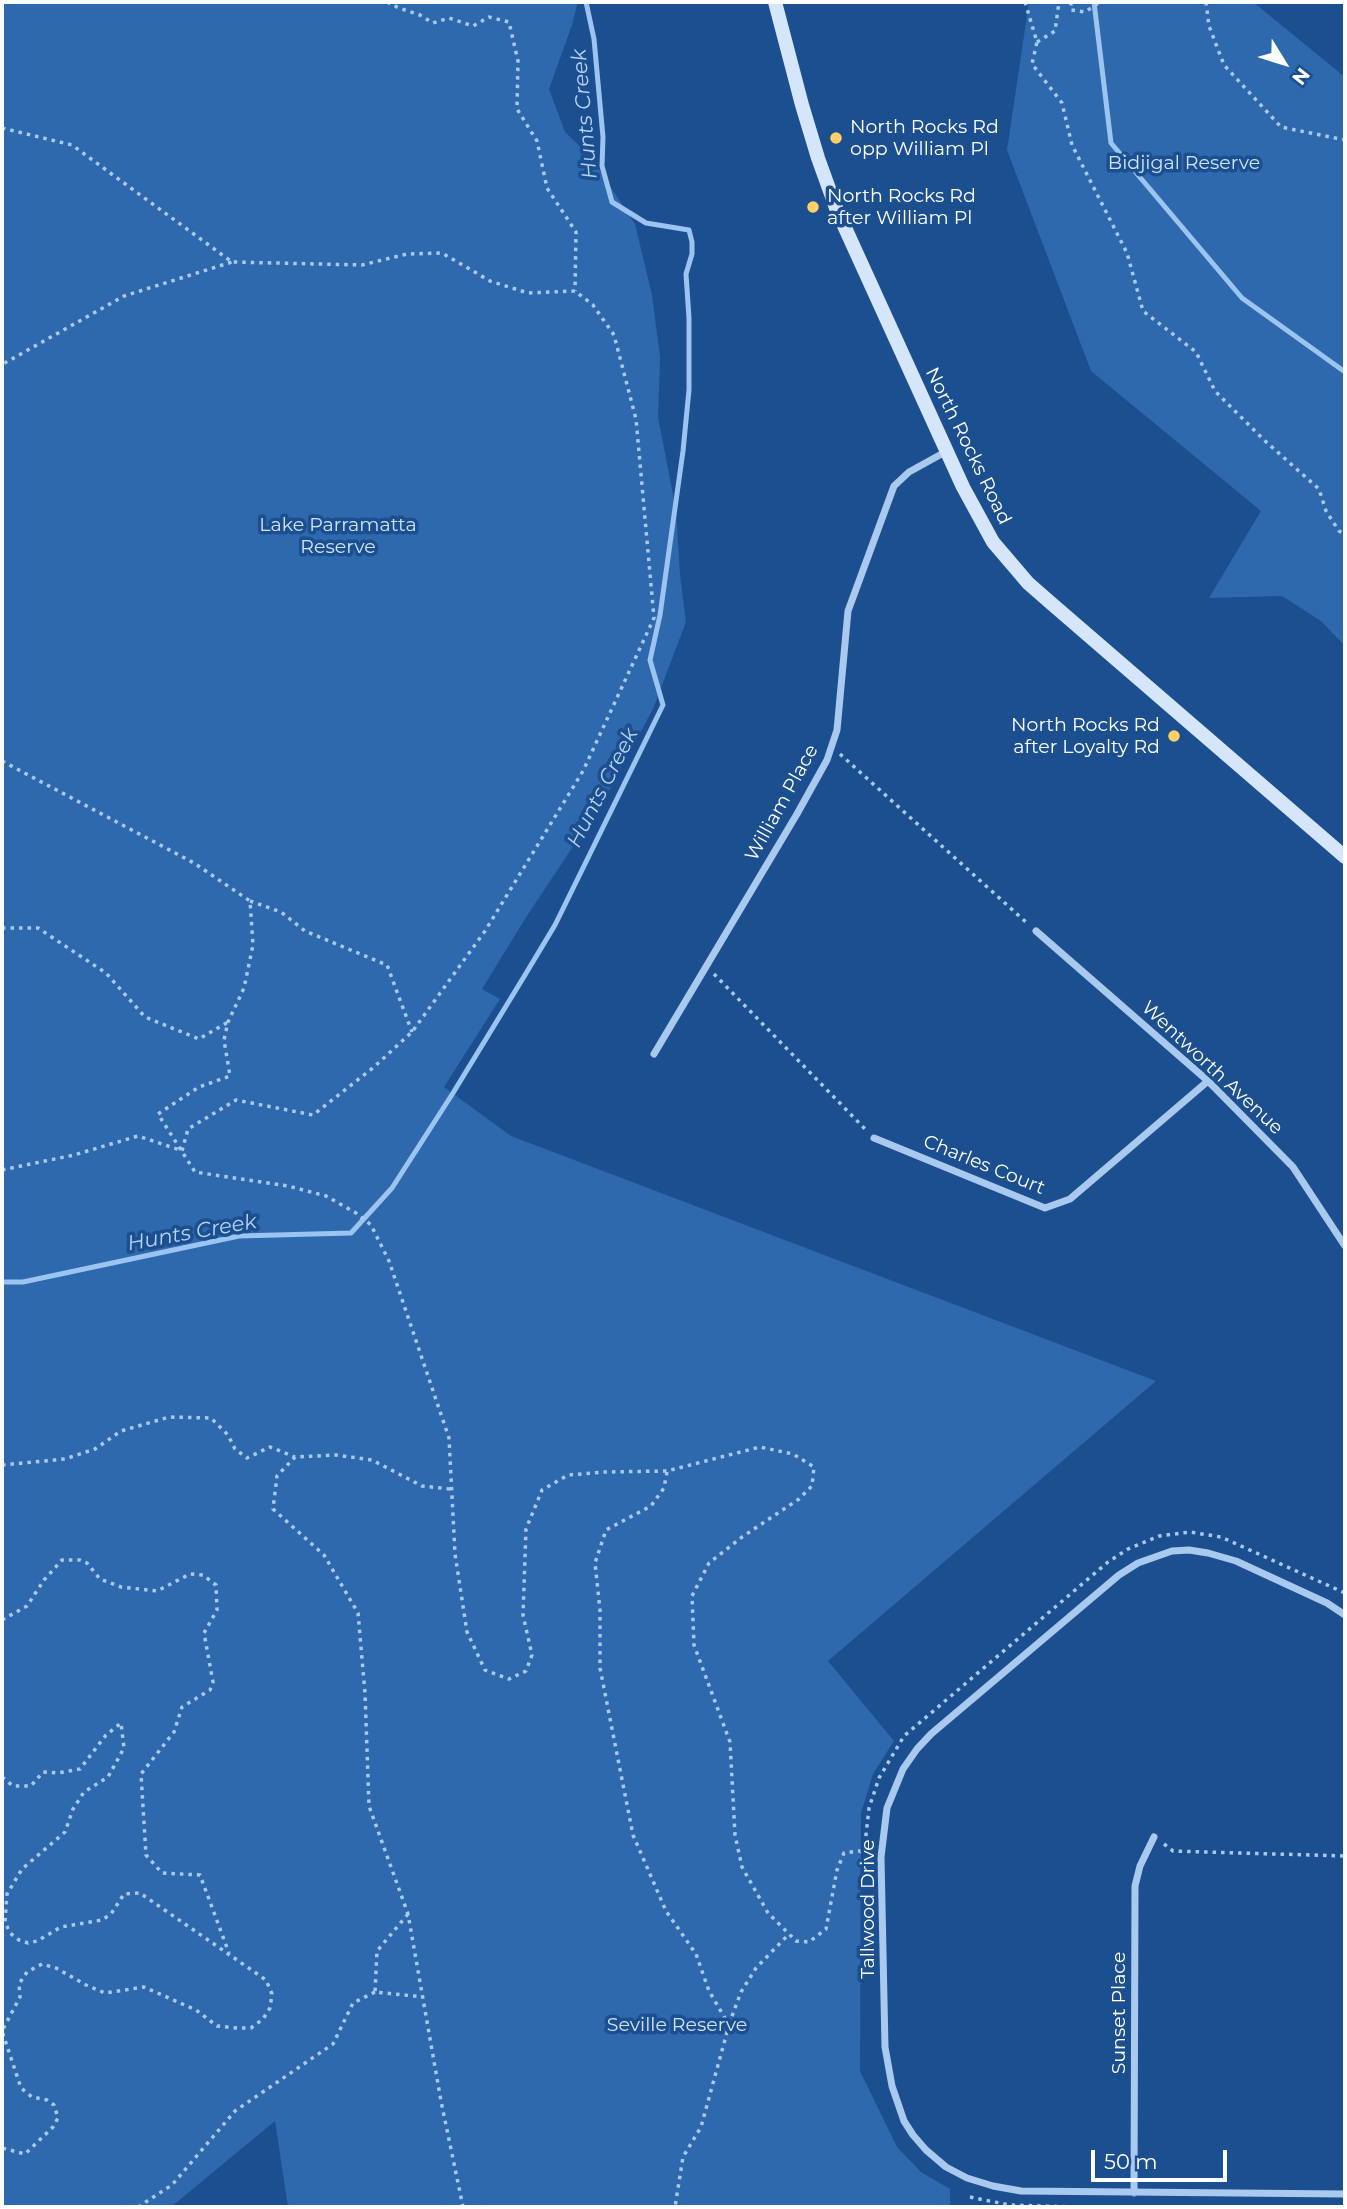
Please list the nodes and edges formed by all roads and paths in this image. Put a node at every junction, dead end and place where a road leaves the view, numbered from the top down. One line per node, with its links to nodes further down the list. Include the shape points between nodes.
1 (387, 2): 12 (path, via 433,23 449,18 473,26 489,17 509,22 518,61 517,109 537,141 547,188 576,232)
2 (775, 2): 14 (main road, North Rocks Road, via 805,116 836,208)
3 (1025, 2): 8 (path)
4 (1059, 2): 8 (path, via 1055,31)
5 (1071, 2): 6 (path, via 1071,10 1085,12)
6 (1100, 2)
7 (1206, 2): 10 (path, via 1209,26 1224,65 1281,127)
8 (1037, 42): 15 (path, via 1032,64 1062,103 1072,145 1127,253 1143,311 1196,352 1215,391 1319,489 1326,511)
9 (2, 128): 11 (path, via 72,145)
10 (1345, 141)
11 (232, 262): 12 (path, via 362,265 407,254 442,253 490,281 528,293); 13 (path, via 124,296 3,363)
12 (575, 291): 24 (path, via 593,305 614,335 636,419 654,618 583,771 485,931)
13 (2, 357)
14 (948, 451): 16 (street, William Place, via 909,472 887,500 848,611); 18 (main road, North Rocks Road, via 986,531 1028,583)
15 (1345, 534)
16 (832, 747): 21 (path); 22 (street, William Place)
17 (2, 761): 19 (path, via 194,863)
18 (1345, 857)
19 (250, 901): 23 (path, via 253,945 244,988); 24 (path, via 281,912 305,931 387,965)
20 (2, 928): 23 (path, via 38,928 106,973 145,1017 199,1039)
21 (1036, 931): 26 (street, Wentworth Avenue)
22 (706, 965): 25 (street, William Place); 27 (path)
23 (228, 1022): 28 (path, via 224,1040 230,1076 199,1087 158,1114)
24 (412, 1032): 28 (path, via 313,1115 236,1100 188,1129)
25 (654, 1054)
26 (1208, 1081): 27 (street, Charles Court, via 1070,1199 1045,1208); 30 (street, Wentworth Avenue, via 1293,1167)
27 (874, 1138)
28 (182, 1151): 29 (path, via 138,1136); 34 (path, via 195,1172 326,1196 371,1225 389,1261 449,1438)
29 (2, 1170)
30 (1345, 1246)
31 (295, 1457): 32 (path, via 270,1447 247,1458 211,1418 169,1417 121,1431 95,1449 65,1459); 34 (path, via 336,1455 372,1460 422,1486); 43 (path, via 277,1476 273,1509 324,1555 358,1614 369,1806)
32 (2, 1465)
33 (667, 1471): 34 (path, via 568,1475 542,1490 526,1529 523,1615 533,1655 526,1671 509,1679 485,1670 467,1632); 44 (path, via 760,1447 793,1454 814,1467 812,1486 709,1563 692,1596 694,1645 730,1742 735,1835 742,1867 768,1913); 48 (path, via 652,1506 606,1530 602,1541 595,1563 600,1668 633,1835 666,1911 696,1954 709,1991)
34 (450, 1489)
35 (1345, 1593): 40 (path, via 1221,1537 1190,1532 1159,1536 1128,1549 904,1736 879,1778 869,1808)
36 (1345, 1615): 42 (street, Tallwood Drive, via 1236,1561 1208,1553 1172,1551 1138,1563 917,1749 887,1808)
37 (2, 1620): 45 (path, via 27,1606 62,1560 87,1563 100,1579 121,1587 157,1591 190,1574 203,1575 216,1586 217,1609 204,1633 213,1682 210,1690 182,1707 174,1732 141,1774 141,1786 146,1855 162,1873 200,1875)
38 (2, 1777): 45 (path, via 13,1786 31,1786 43,1772 80,1769 121,1723 124,1748 108,1777 85,1792 73,1808 65,1832 22,1869 7,1894 5,1922 10,1933 29,1943 37,1941 61,1927 102,1920 124,1894 140,1893)
39 (1154, 1837): 41 (path, via 1173,1851); 50 (street, Sunset Place, via 1135,1886)
40 (864, 1853): 42 (path); 44 (path, via 844,1853 826,1929 809,1942 796,1941)
41 (1345, 1856)
42 (881, 1857): 50 (street, Tallwood Drive, via 885,2047 896,2102 913,2135 946,2167 993,2186 1021,2191)
43 (408, 1914): 46 (path, via 377,1951); 47 (path)
44 (789, 1934): 48 (path, via 756,1968)
45 (230, 1955): 49 (path, via 266,1980 272,1994 270,2008 251,2028 217,2025 196,2010 144,1987 104,1993 42,1964 27,1972 2,2031 21,2088 54,2105 58,2118 25,2154)
46 (374, 1992): 47 (path); 52 (path, via 353,2003 333,2044 235,2111 172,2185)
47 (424, 1997): 53 (path)
48 (729, 2025): 54 (path, via 701,2127 683,2157)
49 (2, 2148)
50 (1134, 2193): 51 (street, Tallwood Drive)
51 (1345, 2194)
52 (138, 2207)
53 (463, 2207)
54 (675, 2207)

